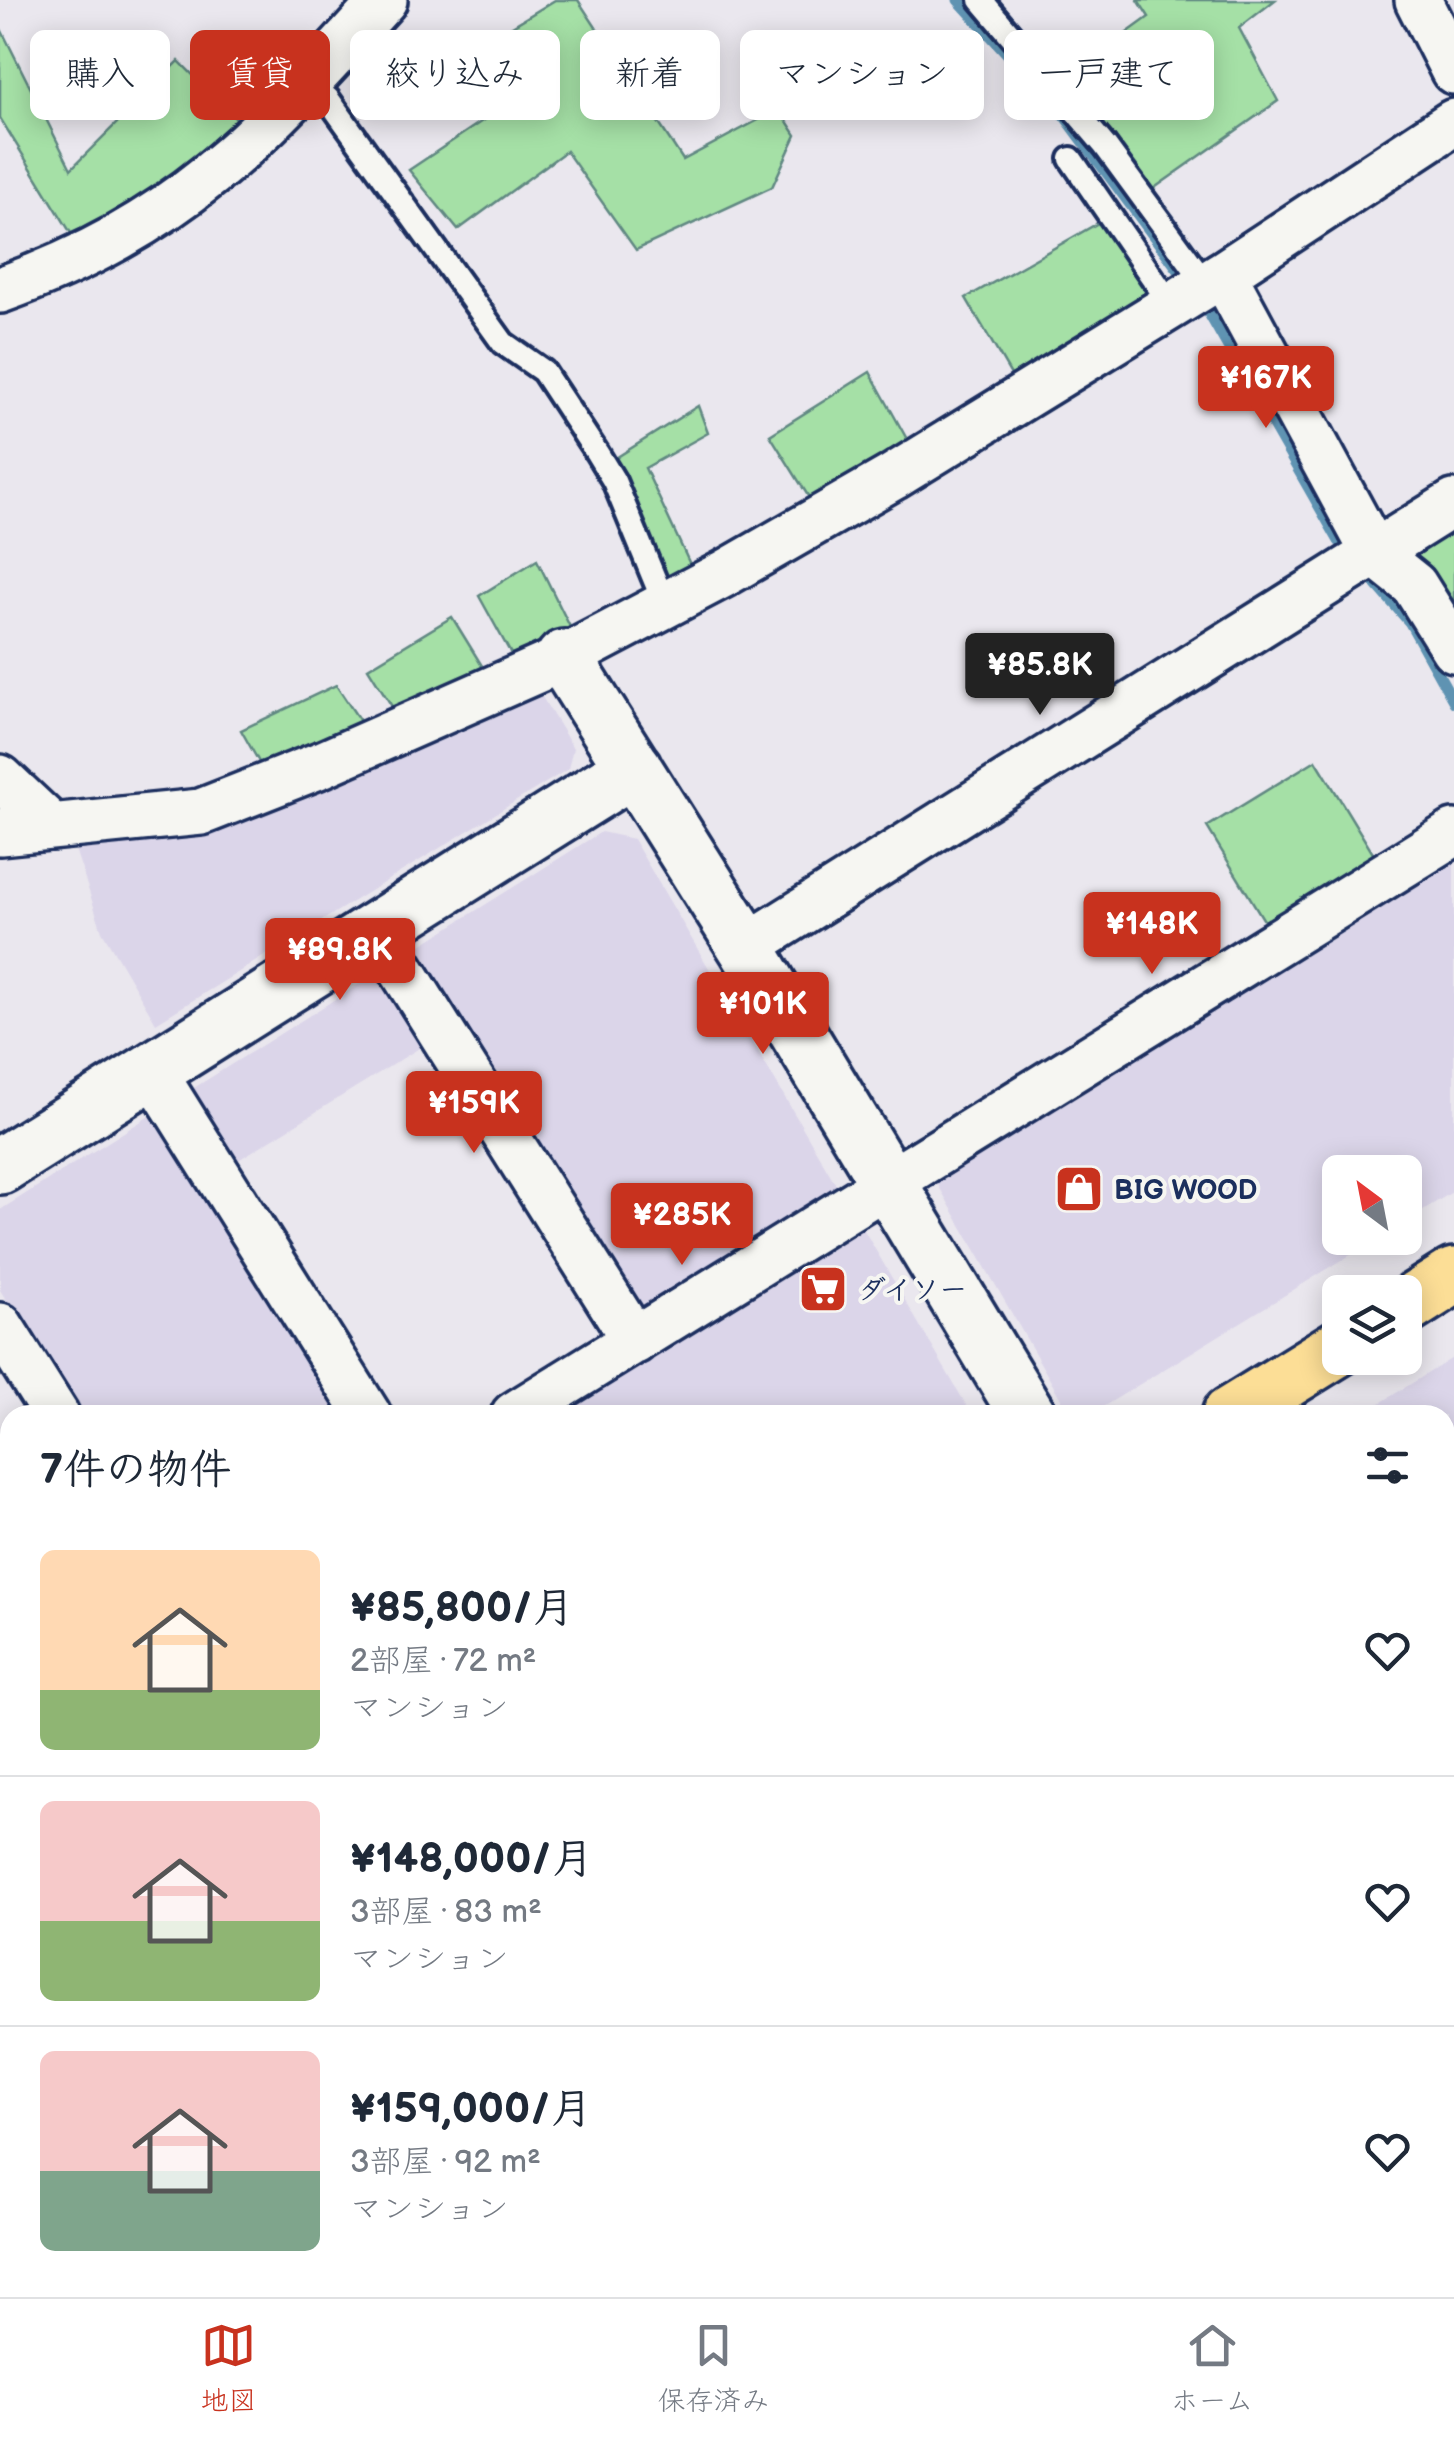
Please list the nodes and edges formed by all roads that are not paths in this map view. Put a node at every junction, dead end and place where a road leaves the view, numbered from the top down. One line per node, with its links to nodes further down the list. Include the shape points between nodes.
1 (384, 0): 4 (street)
2 (981, 0): 10 (lane, via 1105,146)
3 (1418, 0): 5 (street)
4 (330, 60)
5 (1454, 71)
6 (330, 102): 14 (lane, via 503,343 543,371 614,481)
7 (276, 120): 11 (street, via 192,193 110,245)
8 (1454, 122): 10 (street)
9 (1071, 160): 10 (lane)
10 (1201, 288): 13 (street); 14 (street, via 906,469)
11 (0, 290)
12 (1454, 504): 13 (street)
13 (1374, 553): 15 (street, via 1414,585); 23 (street)
14 (665, 605): 16 (street)
15 (1454, 649)
16 (564, 658): 17 (street); 19 (street, via 201,812)
17 (634, 768): 22 (street); 23 (street)
18 (0, 778): 19 (street)
19 (52, 826): 20 (street)
20 (0, 832)
21 (1454, 833): 26 (street)
22 (376, 930): 24 (street); 30 (street)
23 (746, 946): 26 (street)
24 (152, 1070): 25 (street); 33 (street)
25 (0, 1166)
26 (889, 1185): 30 (street); 35 (street)
27 (1454, 1276): 28 (main road)
28 (1422, 1296)
29 (0, 1326): 32 (street)
30 (635, 1341): 34 (street)
31 (1322, 1358): 36 (main road)
32 (50, 1405)
33 (362, 1405)
34 (530, 1405)
35 (1022, 1405)
36 (1246, 1405)

